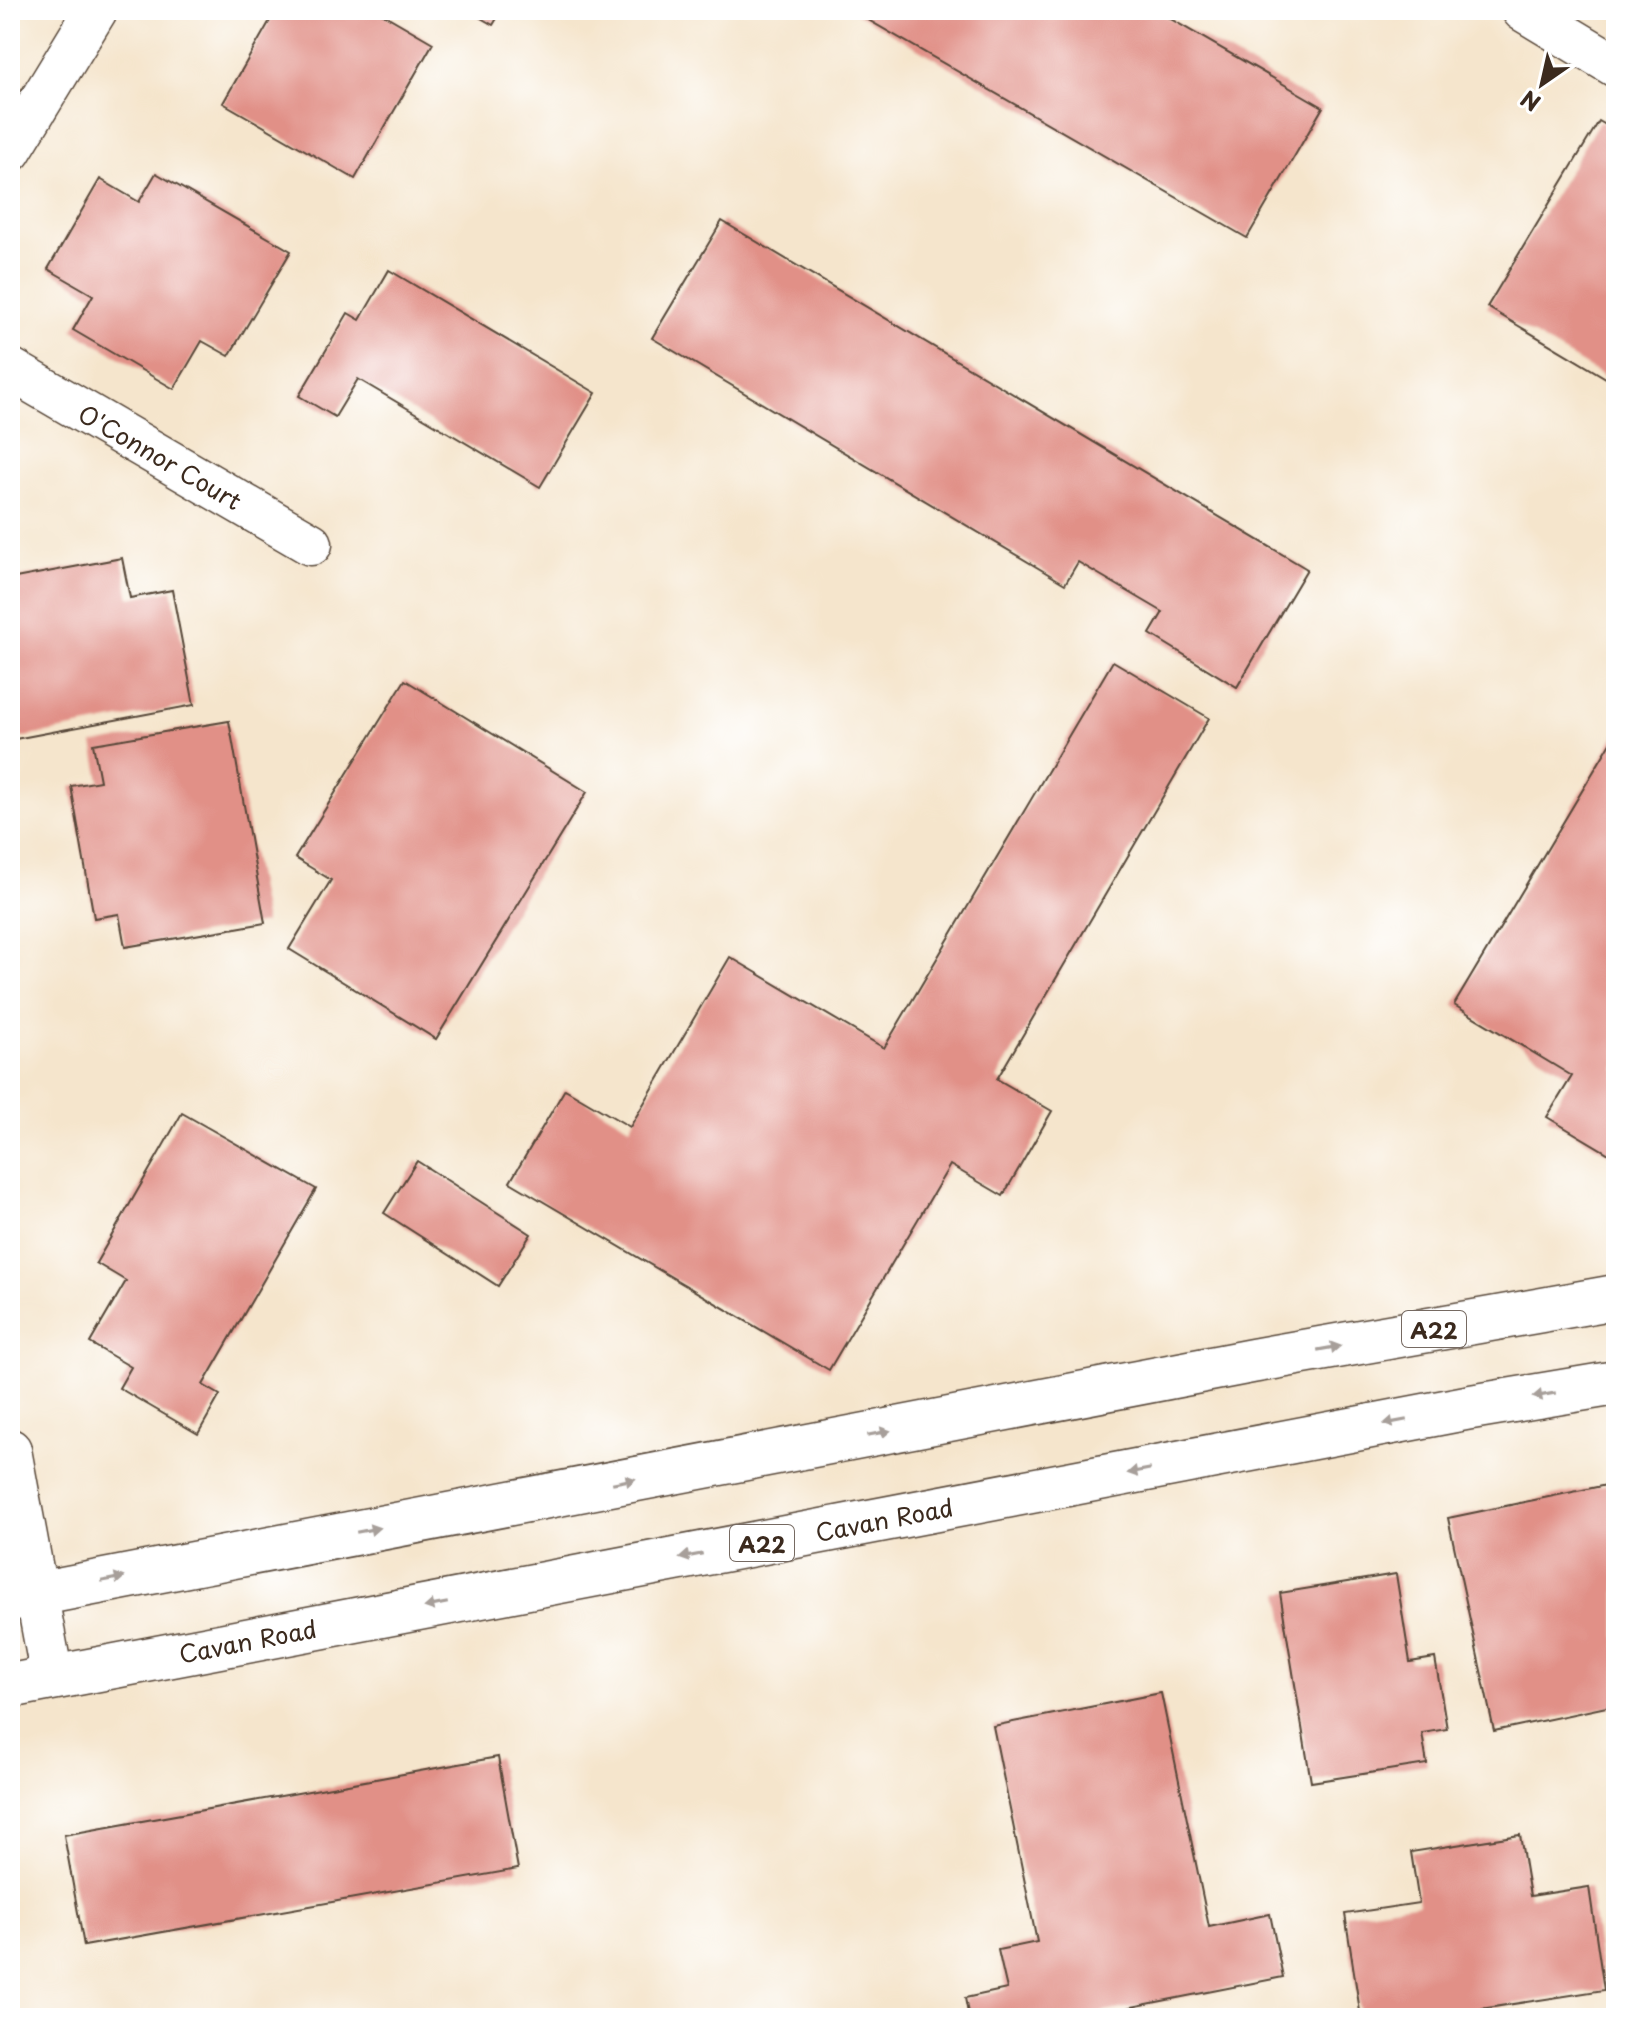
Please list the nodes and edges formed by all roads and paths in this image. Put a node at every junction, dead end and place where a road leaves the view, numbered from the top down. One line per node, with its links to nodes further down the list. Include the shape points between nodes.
1 (96, 10): 4 (street)
2 (1523, 10): 3 (street)
3 (1616, 66)
4 (10, 151)
5 (10, 369): 6 (street, O'Connor Court)
6 (311, 544)
7 (1616, 1297): 10 (main road, A22, one-way to 7, via 1237,1364)
8 (1616, 1383): 11 (main road, Cavan Road / A22, one-way to 11)
9 (10, 1450): 10 (street)
10 (23, 1596): 11 (street)
11 (52, 1678): 12 (main road, Cavan Road / A22)
12 (10, 1686)

